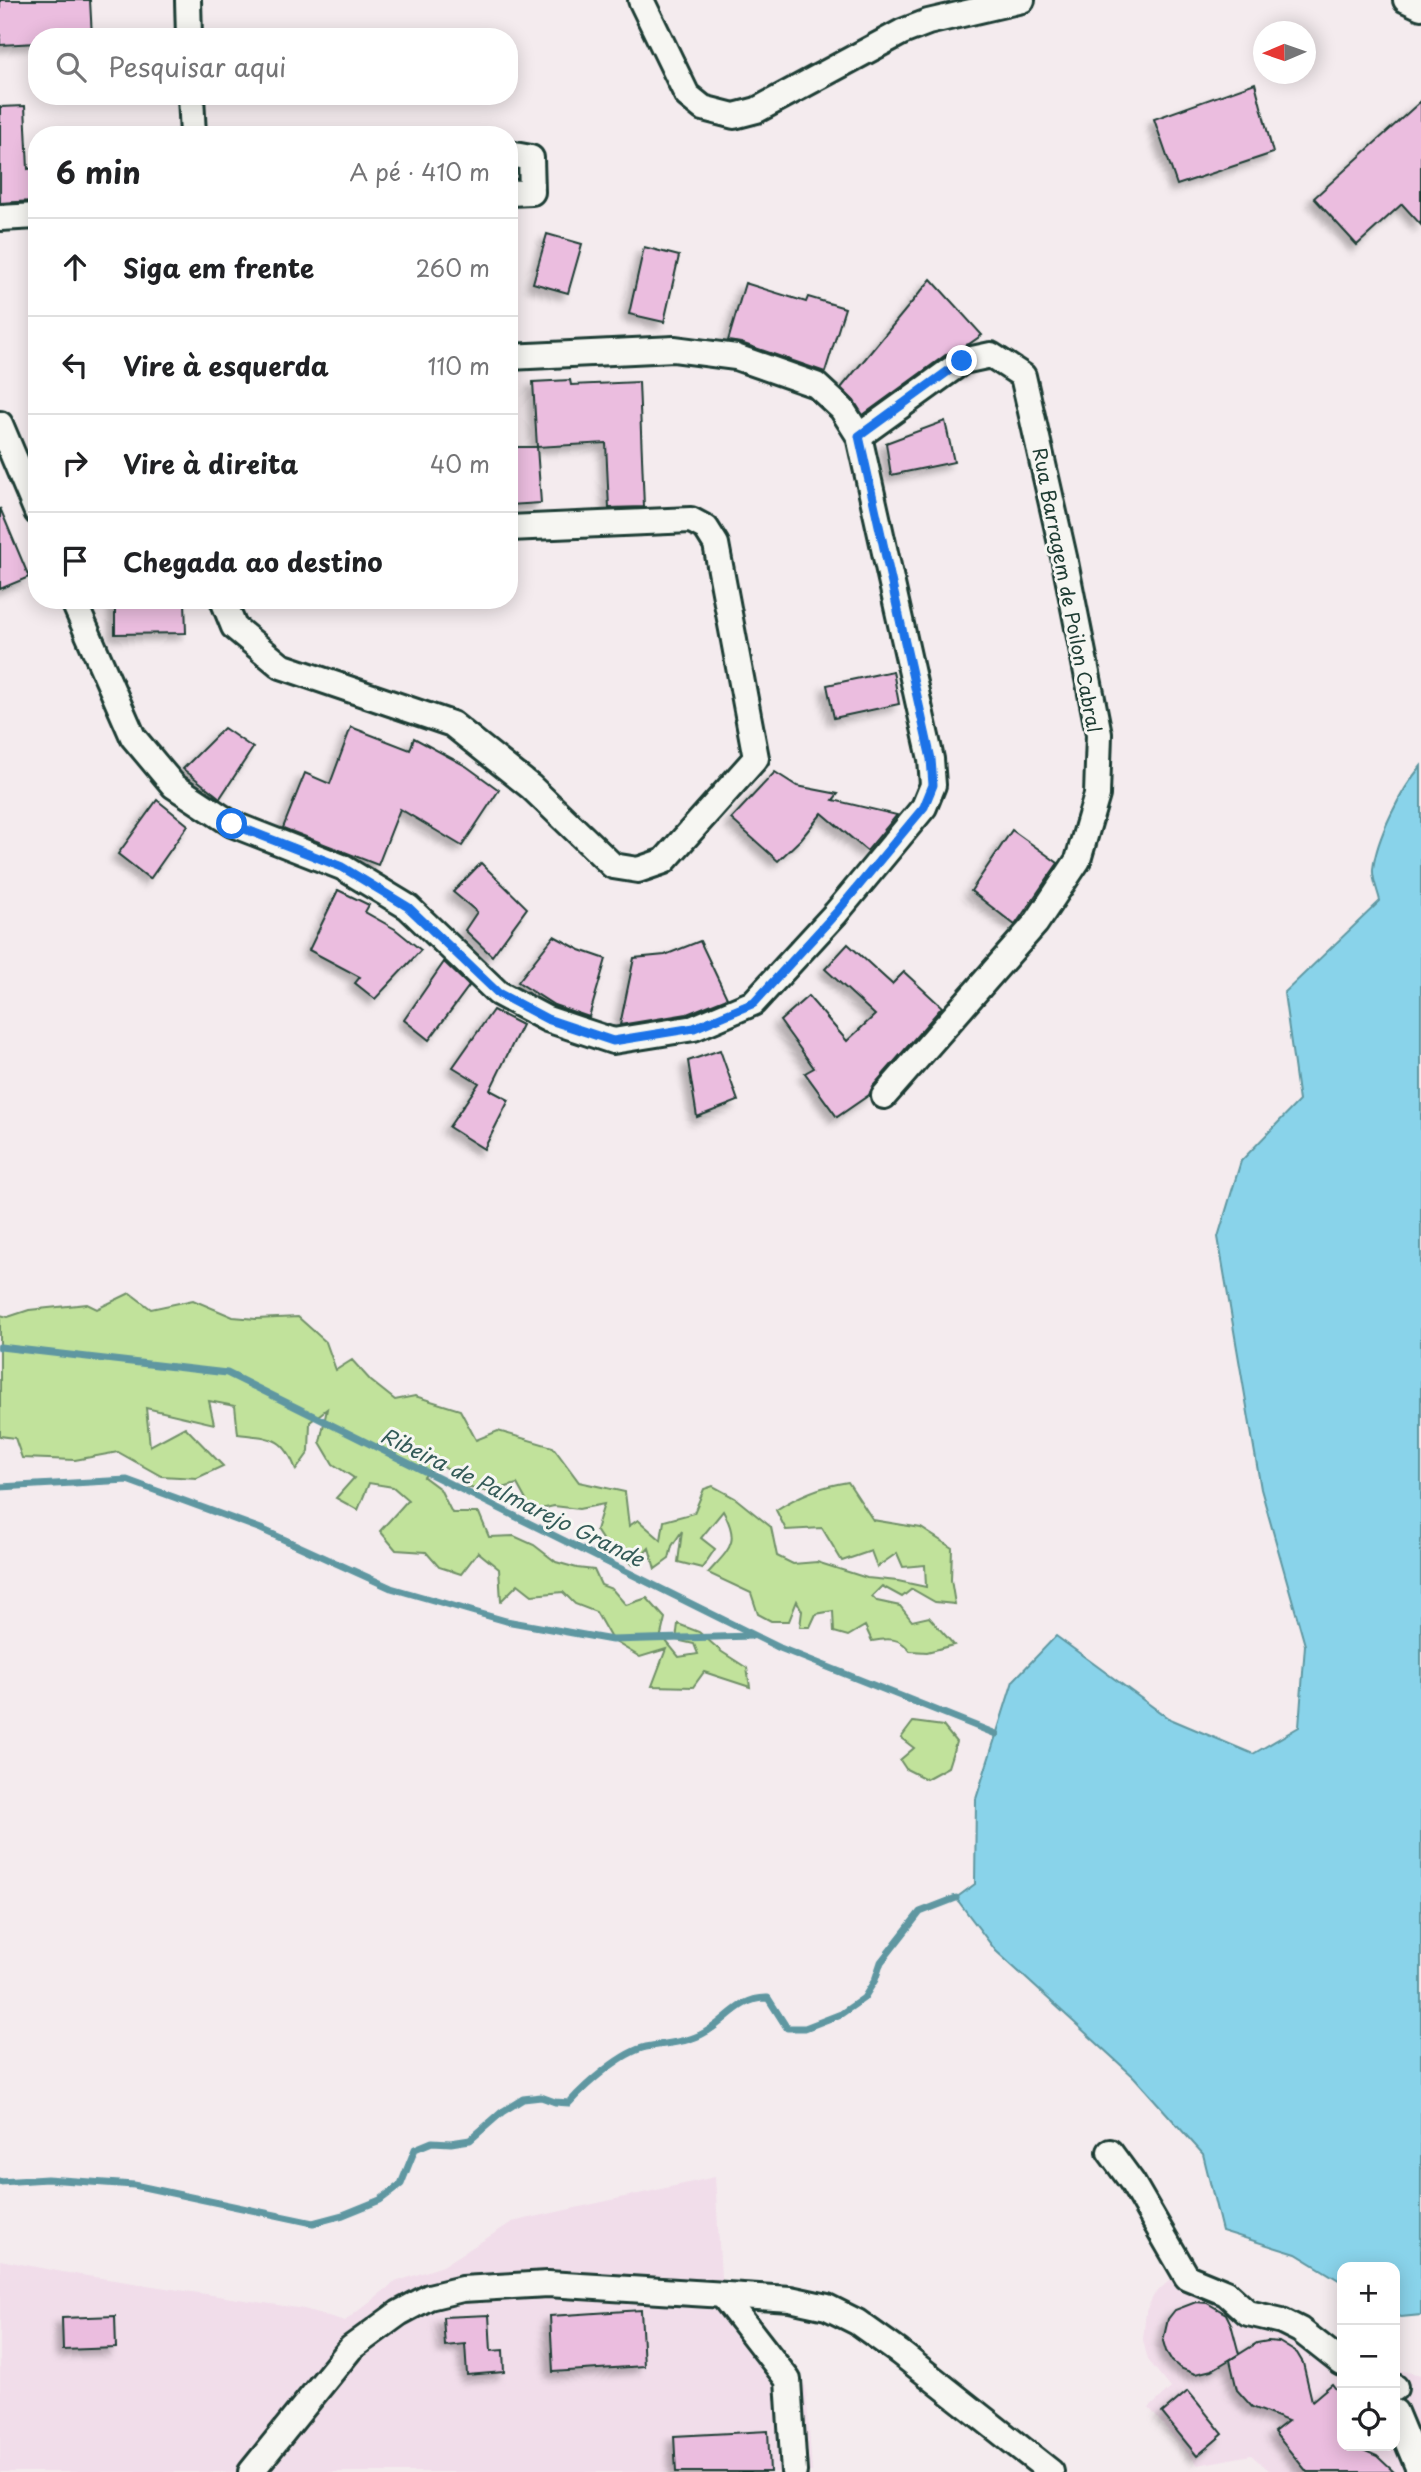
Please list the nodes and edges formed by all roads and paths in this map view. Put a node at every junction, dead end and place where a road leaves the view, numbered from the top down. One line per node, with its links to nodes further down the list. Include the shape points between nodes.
1 (188, 0): 6 (street)
2 (641, 0): 3 (street, via 687,94 703,108 734,116 757,110 902,32)
3 (1022, 0)
4 (1406, 0): 5 (street)
5 (1421, 7)
6 (189, 28)
7 (191, 105): 8 (street)
8 (192, 126)
9 (518, 156): 10 (street, via 531,158 532,192)
10 (518, 193)
11 (28, 216): 12 (street)
12 (0, 218)
13 (518, 357): 15 (street, via 674,349 736,357 816,385 842,409)
14 (0, 424): 16 (street)
15 (859, 436): 18 (street, via 933,785 924,807 754,1003 694,1028 613,1041 547,1019 498,993 408,907 342,867 232,824 174,786 133,737); 20 (street, Rua Barragem de Poilon Cabral, via 962,361 992,355 1023,376 1099,734 1097,795 1077,860 1036,923)
16 (28, 491)
17 (518, 528): 19 (street, via 691,520 705,528 716,544 756,758 663,861 638,870 613,866 531,787 452,724 281,666 234,627)
18 (77, 609)
19 (227, 609)
20 (884, 1096)
21 (1110, 2152): 23 (street, via 1186,2277 1226,2293 1248,2313 1300,2330)
22 (723, 2296): 25 (street, via 548,2284 462,2288 429,2297 351,2348); 26 (street, via 788,2379); 27 (street, via 790,2299 827,2307 857,2322)
23 (1337, 2359)
24 (1400, 2424): 28 (street)
25 (251, 2472)
26 (794, 2472)
27 (1051, 2472)
28 (1420, 2472)

